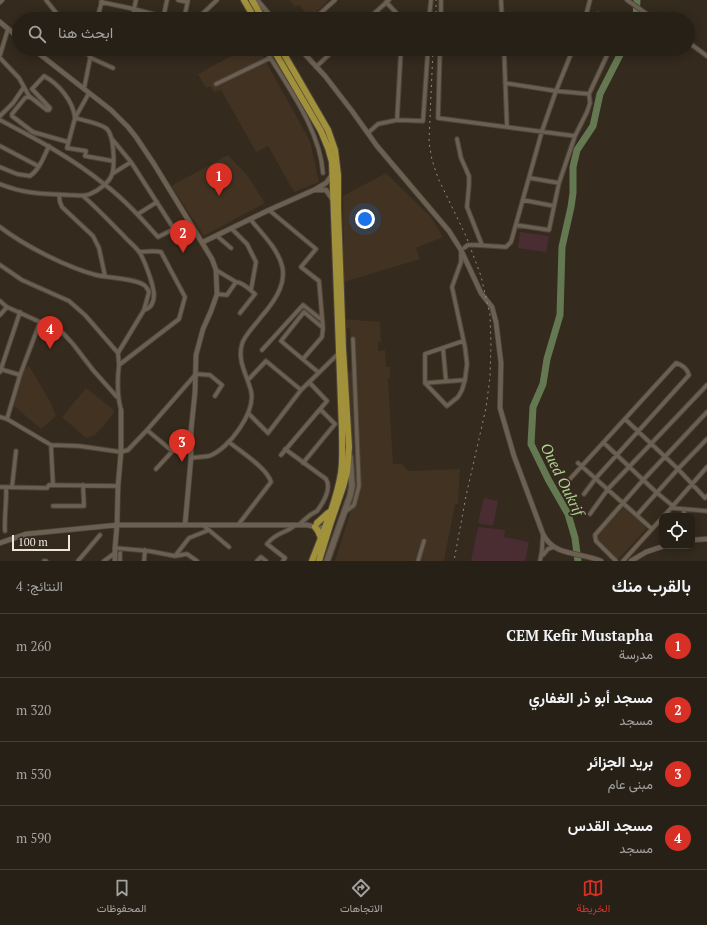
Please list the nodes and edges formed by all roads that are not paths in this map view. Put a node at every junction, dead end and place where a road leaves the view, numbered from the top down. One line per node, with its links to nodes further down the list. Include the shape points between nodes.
1 (46, 0): 19 (street)
2 (136, 0): 18 (street)
3 (167, 0): 23 (street)
4 (178, 0): 16 (street)
5 (217, 0): 25 (street)
6 (244, 0): 26 (main road)
7 (252, 0): 27 (main road)
8 (257, 0): 28 (street)
9 (335, 0): 29 (street)
10 (431, 0): 32 (street)
11 (441, 0): 33 (street)
12 (501, 0): 34 (street)
13 (590, 0): 35 (street)
14 (626, 0): 36 (street)
15 (101, 1): 18 (street); 20 (street)
16 (187, 1): 24 (street)
17 (388, 1): 30 (street); 31 (street)
18 (134, 9): 21 (street); 22 (street)
19 (54, 12)
20 (99, 12)
21 (133, 12)
22 (144, 12)
23 (164, 12)
24 (185, 12)
25 (204, 12)
26 (251, 12)
27 (259, 12)
28 (267, 12)
29 (322, 12)
30 (376, 12)
31 (397, 12)
32 (430, 12)
33 (441, 12)
34 (502, 12)
35 (586, 12)
36 (644, 12)
37 (0, 22): 38 (street)
38 (8, 29): 39 (street); 41 (street)
39 (12, 32)
40 (695, 47): 53 (street)
41 (0, 56): 60 (street)
42 (45, 56): 61 (street)
43 (280, 56): 85 (main road, via 321,131 332,162)
44 (281, 56): 91 (main road, via 328,130 337,161)
45 (306, 56): 56 (street)
46 (328, 56): 56 (street)
47 (401, 56): 69 (street)
48 (428, 56): 69 (street, via 423,121)
49 (440, 56): 70 (street, via 438,118)
50 (504, 56): 58 (street)
51 (570, 56): 62 (street)
52 (607, 56): 64 (street)
53 (707, 56)
54 (91, 58): 57 (street); 61 (street)
55 (270, 58): 59 (street); 83 (street, via 308,121 322,160)
56 (316, 67): 72 (street)
57 (113, 68)
58 (505, 83): 62 (street); 70 (street)
59 (216, 84)
60 (24, 87): 65 (street); 66 (street)
61 (84, 90): 63 (street)
62 (556, 91): 64 (street); 71 (street)
63 (89, 93): 67 (street); 105 (street, via 111,110 136,137)
64 (589, 94): 73 (street, via 590,103)
65 (29, 96): 67 (street, via 47,110 50,109 32,89 42,77 46,77 63,91 74,110); 76 (street, via 12,116 33,132)
66 (0, 116)
67 (75, 118): 75 (street, via 103,126); 76 (street)
68 (0, 120): 78 (street)
69 (397, 120): 72 (street, via 378,124)
70 (507, 127): 71 (street)
71 (542, 131): 73 (street); 86 (street)
72 (368, 133): 108 (street)
73 (575, 136): 87 (street)
74 (457, 139): 106 (street, via 461,158 469,176 466,207)
75 (112, 140): 79 (street); 80 (street)
76 (68, 142): 79 (street, via 67,148 86,151 84,156)
77 (0, 146): 82 (street)
78 (48, 146): 82 (street); 90 (street)
79 (113, 162): 84 (street)
80 (131, 162): 84 (street); 96 (street)
81 (0, 166): 82 (street, via 17,174 30,176)
82 (38, 166)
83 (323, 173)
84 (112, 174): 90 (street)
85 (332, 175): 88 (street); 91 (main road)
86 (530, 178): 87 (street); 95 (street)
87 (559, 182): 97 (street)
88 (326, 183): 91 (street); 92 (street)
89 (0, 184): 93 (street, via 26,192)
90 (105, 184): 94 (street); 99 (street)
91 (332, 188): 92 (street); 130 (main road); 130 (main road)
92 (314, 190): 98 (street)
93 (59, 195): 94 (street); 112 (street, via 62,207 93,236 99,248)
94 (83, 196): 109 (street)
95 (523, 200): 97 (street); 101 (street)
96 (157, 202): 99 (street); 99 (street, via 174,228 158,237)
97 (554, 206): 101 (street, via 548,230)
98 (269, 210): 100 (street); 122 (street, via 316,249 301,267 319,281)
99 (138, 214)
100 (250, 219): 103 (street); 137 (street, via 277,252 284,278 279,294 242,342 240,354)
101 (516, 225): 106 (street, via 511,242 506,247)
102 (0, 227): 112 (street, via 38,251)
103 (232, 229): 104 (street); 114 (street, via 247,244 256,262)
104 (217, 236): 105 (street); 107 (street)
105 (203, 242): 111 (street)
106 (482, 245): 108 (street, bridge, via 468,245)
107 (232, 248)
108 (463, 249): 126 (street, via 452,287); 218 (street, via 481,292 492,307 501,363 500,408 514,456)
109 (139, 252): 118 (street, via 154,299 152,306); 132 (street, via 161,252 185,297 179,319)
110 (0, 265): 129 (street, via 22,280 69,301)
111 (216, 270): 113 (street); 115 (street)
112 (104, 276): 118 (street, via 144,285 149,292)
113 (236, 282): 114 (street); 115 (street, via 227,295)
114 (251, 290): 120 (street, via 255,294)
115 (217, 294): 135 (street, via 198,343)
116 (0, 301): 117 (street)
117 (7, 307): 119 (street); 121 (street)
118 (144, 310): 129 (street)
119 (20, 312): 123 (street); 133 (street)
120 (240, 313)
121 (0, 314)
122 (322, 320): 124 (street); 128 (street, via 303,305)
123 (40, 322): 136 (street); 145 (street, via 62,332)
124 (323, 328): 131 (street, via 322,338); 131 (street, via 304,312 281,341)
125 (353, 339): 154 (street)
126 (463, 341): 127 (street); 138 (street)
127 (443, 348): 139 (street); 141 (street, via 425,354)
128 (262, 350)
129 (118, 353): 132 (street)
130 (341, 354): 134 (street); 153 (main road); 189 (main road, via 342,430)
131 (303, 359): 134 (street)
132 (119, 366): 145 (street)
133 (0, 370): 136 (street)
134 (318, 372): 140 (street)
135 (196, 374): 144 (street, via 210,375 222,385); 155 (street); 156 (street)
136 (20, 375): 151 (street)
137 (248, 380): 143 (street, via 266,361); 149 (street, via 252,392)
138 (465, 380): 139 (street); 141 (street, via 458,397 447,406)
139 (446, 381): 141 (street)
140 (309, 382): 143 (street); 146 (street, via 327,401)
141 (425, 383)
142 (707, 385): 162 (street)
143 (301, 390): 149 (street, via 268,433)
144 (215, 396)
145 (118, 398): 147 (street)
146 (320, 409): 164 (street); 173 (street, via 335,424)
147 (121, 410): 167 (street)
148 (707, 412): 170 (street)
149 (249, 414): 159 (street)
150 (0, 417): 151 (street)
151 (7, 419): 161 (street)
152 (625, 419): 157 (street); 157 (street, via 676,363 687,370 689,375); 160 (street)
153 (347, 421): 154 (street); 163 (main road)
154 (356, 421): 202 (street, via 359,486 354,505)
155 (147, 430): 166 (street); 167 (street, via 128,450)
156 (191, 431): 166 (street); 171 (street)
157 (638, 432): 162 (street); 169 (street)
158 (707, 439): 178 (street)
159 (229, 442): 171 (street, via 209,456); 211 (street, via 264,470 271,482)
160 (604, 443): 169 (street); 174 (street)
161 (51, 444): 167 (street); 183 (street)
162 (651, 444): 170 (street); 175 (street)
163 (349, 447): 192 (main road, via 347,472); 196 (main road, via 352,486)
164 (285, 449): 168 (street); 173 (street)
165 (16, 451): 188 (street)
166 (172, 451): 177 (street)
167 (121, 452): 185 (street)
168 (281, 455)
169 (618, 455): 175 (street); 179 (street)
170 (665, 457): 178 (street); 180 (street)
171 (192, 458): 209 (street)
172 (578, 462): 174 (street)
173 (302, 463): 212 (street, via 328,483 322,504 316,512)
174 (581, 466): 179 (street); 181 (street)
175 (629, 467): 180 (street); 190 (street)
176 (707, 467): 182 (street)
177 (156, 469)
178 (678, 469): 182 (street); 191 (street)
179 (596, 478): 190 (street); 193 (street)
180 (644, 479): 191 (street); 195 (street)
181 (569, 480)
182 (692, 483): 194 (street, via 705,498); 198 (street)
183 (53, 485): 184 (street); 188 (street, via 47,488)
184 (84, 485): 185 (street); 197 (street, via 84,506)
185 (118, 486): 208 (street)
186 (0, 487): 187 (street)
187 (6, 487): 188 (street); 217 (street)
188 (12, 487)
189 (338, 487): 192 (main road); 199 (main road)
190 (608, 489): 195 (street); 205 (street)
191 (656, 492): 198 (street); 206 (street)
192 (341, 494): 196 (main road); 214 (main road)
193 (584, 494)
194 (707, 496)
195 (623, 503): 206 (street); 247 (street, via 594,537)
196 (347, 505): 202 (main road)
197 (53, 506)
198 (673, 507): 200 (street); 203 (street)
199 (331, 509): 213 (main road); 214 (main road)
200 (683, 509): 201 (street); 204 (street)
201 (707, 511)
202 (345, 512): 244 (main road)
203 (667, 513)
204 (684, 513)
205 (590, 514)
206 (637, 516): 215 (street)
207 (659, 521): 215 (street)
208 (118, 525): 209 (street); 224 (street, via 26,534); 228 (street)
209 (185, 525): 210 (street)
210 (203, 525): 211 (street); 216 (street)
211 (238, 525): 212 (street)
212 (297, 525): 213 (street); 241 (street, via 272,537 267,544 285,558)
213 (316, 525): 214 (street); 220 (main road)
214 (327, 527): 220 (main road); 243 (main road)
215 (652, 529): 248 (street)
216 (209, 530): 225 (street); 231 (street, via 189,538)
217 (5, 531)
218 (543, 534): 226 (street); 232 (street)
219 (100, 535): 233 (street)
220 (321, 538): 242 (main road)
221 (707, 539): 222 (street)
222 (695, 540)
223 (424, 541): 245 (street)
224 (0, 542)
225 (229, 547)
226 (554, 547): 232 (street, via 548,549); 246 (street)
227 (659, 548): 249 (street)
228 (115, 550): 229 (street); 234 (street); 235 (street)
229 (145, 550): 231 (street); 237 (street)
230 (120, 553): 236 (street)
231 (175, 556): 238 (street, via 187,554)
232 (540, 559)
233 (78, 561)
234 (104, 561)
235 (115, 561)
236 (120, 561)
237 (144, 561)
238 (197, 561)
239 (257, 561): 240 (street, via 261,557)
240 (266, 561)
241 (283, 561)
242 (312, 561)
243 (319, 561)
244 (327, 561)
245 (418, 561)
246 (601, 561)
247 (616, 561)
248 (623, 561)
249 (631, 561)

